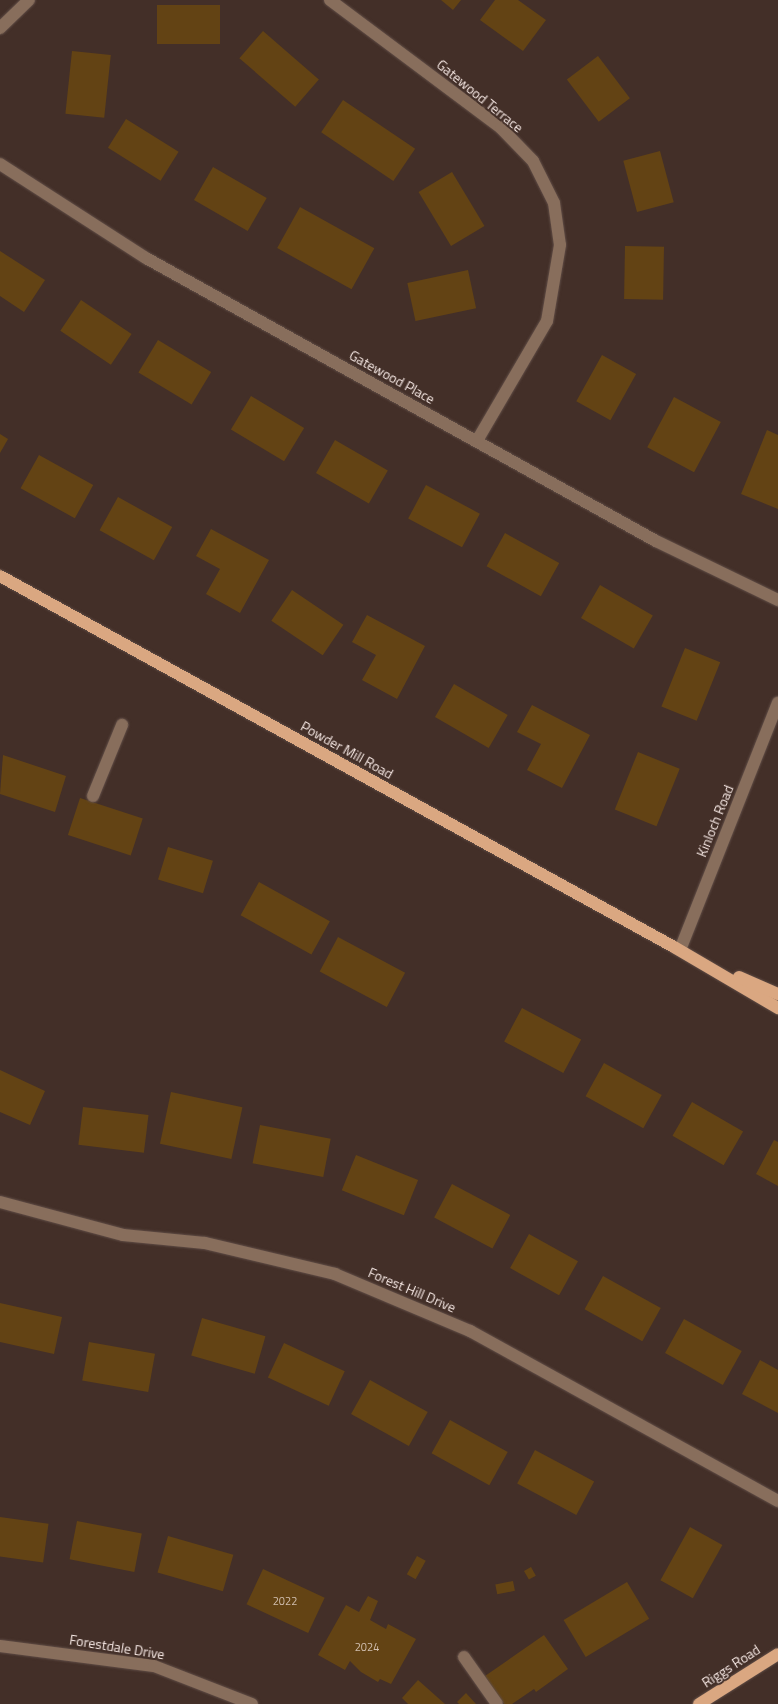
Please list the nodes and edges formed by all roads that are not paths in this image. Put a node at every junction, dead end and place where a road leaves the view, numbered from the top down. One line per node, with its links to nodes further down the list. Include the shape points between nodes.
1 (29, 0): 3 (street)
2 (330, 0): 5 (street, Gatewood Terrace, via 501,128 533,161 554,203 560,245 547,321)
3 (0, 28)
4 (0, 164): 5 (street, Gatewood Place, via 146,258)
5 (478, 441): 7 (street, Gatewood Place, via 656,542)
6 (0, 576): 11 (main road, Powder Mill Road)
7 (778, 600)
8 (778, 703): 11 (street, Kinloch Road)
9 (122, 725): 10 (street)
10 (94, 796)
11 (680, 950): 12 (main road, Powder Mill Road); 13 (main road, Powder Mill Road)
12 (778, 994)
13 (778, 1008)
14 (0, 1202): 15 (street, Forest Hill Drive, via 123,1235 205,1243 335,1274 470,1331)
15 (778, 1501)
16 (0, 1646): 19 (street, Forestdale Drive, via 154,1666)
17 (778, 1654): 21 (main road, Riggs Road)
18 (464, 1657): 20 (street)
19 (252, 1704)
20 (497, 1704)
21 (699, 1704)

